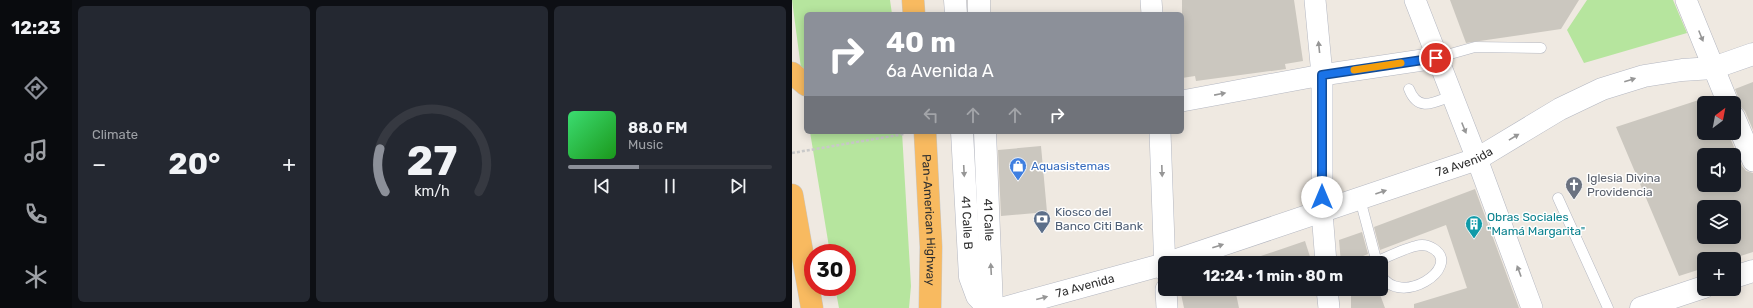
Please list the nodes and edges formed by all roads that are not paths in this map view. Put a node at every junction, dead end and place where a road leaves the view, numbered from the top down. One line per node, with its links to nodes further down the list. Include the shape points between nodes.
1 (913, 0): 8 (highway)
2 (955, 0): 9 (main road)
3 (979, 0): 10 (main road)
4 (1151, 0): 11 (street)
5 (1315, 0): 17 (street, one-way to 5)
6 (1415, 0): 14 (street)
7 (1686, 0): 15 (street, one-way to 15)
8 (914, 12)
9 (956, 12)
10 (980, 12)
11 (1152, 12)
12 (1541, 48): 14 (lane, via 1475,47)
13 (1753, 54): 15 (main road, 7a Avenida)
14 (1436, 58): 17 (street); 20 (street)
15 (1713, 68): 21 (street); 28 (main road, 7a Avenida, one-way to 15, via 1560,109 1602,89 1644,76)
16 (792, 73): 18 (highway)
17 (1322, 75): 22 (street, one-way to 17); 33 (street)
18 (804, 83)
19 (1409, 90): 20 (lane, via 1420,104)
20 (1451, 96): 28 (street, one-way to 28)
21 (1725, 96)
22 (1184, 101)
23 (1741, 133): 29 (street)
24 (916, 134): 47 (highway, Pan-American Highway, via 930,247)
25 (962, 134): 48 (main road, 41 Calle B, one-way to 48, via 970,277 977,296)
26 (985, 134): 49 (main road, 41 Calle, one-way to 26)
27 (1160, 134): 34 (street, one-way to 34)
28 (1477, 159): 32 (main road, 7a Avenida, one-way to 28); 53 (street, one-way to 28)
29 (1753, 161)
30 (792, 195): 46 (highway)
31 (1558, 198): 54 (lane)
32 (1360, 199): 33 (main road, 7a Avenida); 37 (lane)
33 (1322, 212): 35 (main road, 7a Avenida, one-way to 33); 36 (street)
34 (1165, 256)
35 (1189, 256)
36 (1325, 256)
37 (1374, 256)
38 (1388, 257): 42 (lane, via 1425,245 1440,255 1441,260 1434,280 1426,287 1410,293 1394,292)
39 (1158, 266): 50 (main road, 7a Avenida, one-way to 39)
40 (1753, 271): 41 (main road)
41 (1741, 275)
42 (1388, 288)
43 (1697, 289): 55 (main road)
44 (1166, 296): 51 (street)
45 (1328, 296): 52 (street)
46 (812, 308)
47 (930, 308)
48 (988, 308)
49 (992, 308)
50 (1004, 308)
51 (1167, 308)
52 (1329, 308)
53 (1532, 308)
54 (1608, 308)
55 (1641, 308)

